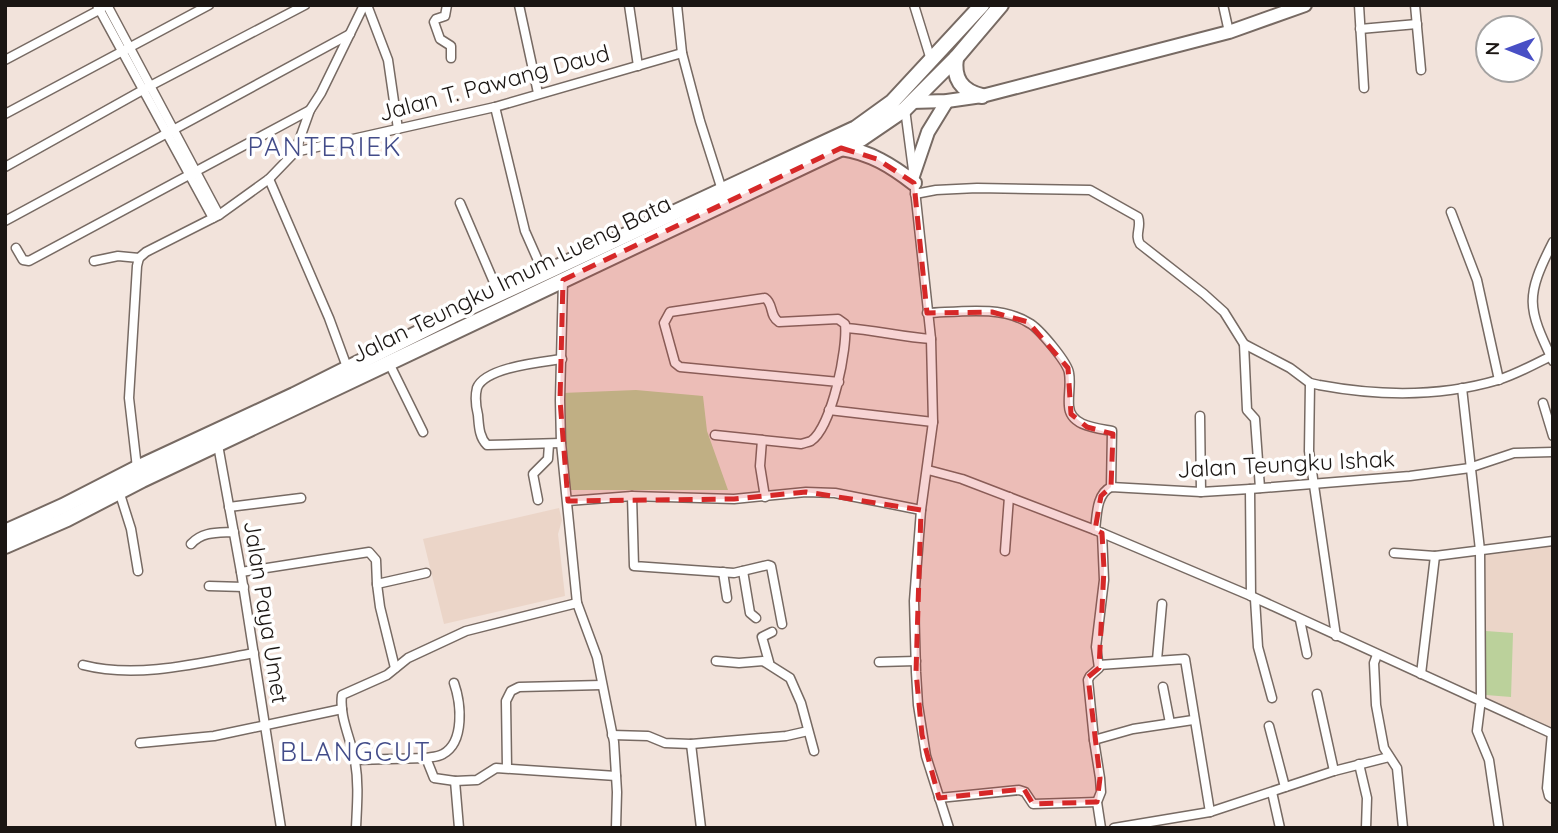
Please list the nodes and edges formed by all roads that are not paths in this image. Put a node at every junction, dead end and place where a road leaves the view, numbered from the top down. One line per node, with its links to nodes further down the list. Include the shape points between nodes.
1 (209, 5): 20 (street)
2 (305, 5): 28 (street)
3 (366, 5): 19 (street); 37 (street, via 388,60)
4 (447, 5): 22 (street, via 445,16 435,22 439,38 451,46)
5 (519, 5): 30 (street)
6 (629, 5): 26 (street)
7 (677, 5): 21 (street)
8 (914, 5): 25 (street)
9 (982, 5): 25 (highway, Jalan Teungku Imum Lueng Bata)
10 (1002, 5): 23 (highway, Jalan Teungku Imum Lueng Bata)
11 (1223, 5): 18 (street)
12 (1359, 5): 17 (street)
13 (1415, 5): 16 (street)
14 (103, 6): 20 (street); 24 (street)
15 (1300, 6): 18 (main road)
16 (1417, 24): 17 (street); 27 (street)
17 (1360, 29): 29 (street)
18 (1229, 32): 31 (main road)
19 (350, 34): 35 (street); 38 (street)
20 (126, 49): 28 (street); 36 (street)
21 (682, 52): 26 (street, Jalan T. Pawang Daud); 45 (street)
22 (451, 58)
23 (956, 58): 31 (highway, via 956,78 964,88); 33 (highway, Jalan Teungku Imum Lueng Bata)
24 (5, 60)
25 (931, 60): 45 (highway, Jalan Teungku Imum Lueng Bata, via 892,102 856,128)
26 (638, 66): 30 (street, Jalan T. Pawang Daud)
27 (1421, 71)
28 (146, 88): 38 (street); 41 (street)
29 (1364, 88)
30 (538, 93): 34 (street, Jalan T. Pawang Daud)
31 (982, 96): 32 (main road)
32 (947, 101): 33 (main road); 44 (main road, via 928,132)
33 (908, 106): 39 (highway, Jalan Teungku Imum Lueng Bata); 44 (street)
34 (495, 107): 37 (street, Jalan T. Pawang Daud); 55 (street, via 525,231)
35 (310, 110): 40 (street); 42 (street)
36 (5, 114)
37 (398, 129): 40 (street, Jalan T. Pawang Daud)
38 (170, 132): 42 (street); 50 (street)
39 (841, 148): 44 (highway, via 877,159); 48 (highway, Jalan Teungku Imum Lueng Bata)
40 (295, 152): 43 (street)
41 (5, 166)
42 (192, 173): 49 (street); 52 (street, via 29,261 23,260)
43 (269, 179): 49 (street); 65 (street)
44 (914, 185): 58 (street); 61 (street, via 936,190 1090,190 1139,217 1140,244 1205,293 1224,312)
45 (722, 190): 48 (highway, Jalan Teungku Imum Lueng Bata)
46 (460, 203): 57 (street)
47 (1451, 212): 66 (street, via 1477,280)
48 (688, 213): 55 (highway, Jalan Teungku Imum Lueng Bata); 56 (highway, Jalan Teungku Imum Lueng Bata)
49 (216, 217): 53 (street)
50 (5, 221)
51 (1553, 242): 62 (street, via 1531,297 1539,331)
52 (16, 248)
53 (139, 258): 54 (street); 83 (street, via 129,398)
54 (94, 261)
55 (544, 274): 57 (highway, Jalan Teungku Imum Lueng Bata)
56 (563, 280): 63 (street); 64 (highway, Jalan Teungku Imum Lueng Bata)
57 (499, 294): 65 (highway, Jalan Teungku Imum Lueng Bata)
58 (928, 313): 60 (street); 86 (street, via 1000,313 1040,331 1068,368 1072,415 1087,427 1112,430)
59 (846, 328): 60 (street); 67 (street); 67 (street, via 838,319 779,322 765,298 670,312 664,323 675,363 680,366)
60 (931, 339): 73 (street)
61 (1244, 344): 68 (street); 87 (street, via 1247,410 1255,419)
62 (1552, 357): 66 (street)
63 (562, 359): 78 (street); 79 (street, via 509,368 484,379 476,394 479,430 487,445)
64 (388, 363): 74 (street); 80 (highway, Jalan Teungku Imum Lueng Bata)
65 (347, 367): 83 (highway, Jalan Teungku Imum Lueng Bata)
66 (1499, 380): 69 (street)
67 (839, 382): 71 (street)
68 (1310, 383): 69 (street, via 1400,393); 85 (street)
69 (1462, 388): 82 (street)
70 (1543, 403): 76 (street)
71 (829, 410): 73 (street); 77 (street, via 810,442)
72 (1200, 416): 90 (street)
73 (933, 422): 84 (street)
74 (423, 432)
75 (715, 435): 77 (street)
76 (1553, 436)
77 (762, 440): 92 (street)
78 (561, 443): 79 (street); 96 (street)
79 (549, 444): 95 (street, via 547,461 533,474)
80 (218, 445): 89 (highway, Jalan Teungku Imum Lueng Bata); 97 (street, Jalan Paya Umet)
81 (1553, 452): 82 (street, Jalan Teungku Ishak, via 1514,453)
82 (1471, 467): 85 (street, Jalan Teungku Ishak); 106 (street)
83 (137, 468): 99 (highway, Jalan Teungku Imum Lueng Bata)
84 (928, 470): 93 (street); 98 (street)
85 (1313, 483): 87 (street, Jalan Teungku Ishak); 126 (street)
86 (1111, 487): 90 (street, Jalan Teungku Ishak); 101 (street, via 1101,496)
87 (1260, 488): 88 (street, Jalan Teungku Ishak)
88 (1250, 489): 90 (street, Jalan Teungku Ishak); 118 (street)
89 (119, 491): 99 (highway, Jalan Teungku Imum Lueng Bata); 110 (street)
90 (1201, 492)
91 (632, 496): 92 (street); 96 (street); 113 (street, via 634,566)
92 (765, 497): 98 (street, via 835,493)
93 (1009, 497): 101 (street); 107 (street)
94 (301, 498): 97 (street)
95 (538, 500)
96 (568, 501): 120 (street)
97 (229, 507): 102 (street, Jalan Paya Umet)
98 (921, 510): 131 (street, via 914,601)
99 (65, 512): 100 (highway, Jalan Teungku Imum Lueng Bata); 105 (highway, Jalan Teungku Imum Lueng Bata)
100 (5, 532)
101 (1098, 532): 118 (street); 136 (street, via 1104,580 1096,647)
102 (234, 533): 104 (street, via 204,535); 112 (street, Jalan Paya Umet)
103 (1553, 541): 106 (street)
104 (191, 544)
105 (5, 545)
106 (1480, 550): 109 (street); 144 (street)
107 (1006, 551)
108 (1394, 553): 109 (street)
109 (1435, 556): 138 (street)
110 (138, 571)
111 (743, 571): 113 (street); 122 (street, via 750,613); 124 (street, via 771,566)
112 (241, 572): 115 (street, via 369,552 376,561); 117 (street, Jalan Paya Umet)
113 (723, 572): 119 (street)
114 (426, 573): 115 (street)
115 (377, 584): 137 (street)
116 (209, 586): 117 (street)
117 (244, 587): 127 (street, Jalan Paya Umet)
118 (1253, 597): 123 (street); 143 (street, via 1258,647)
119 (727, 598)
120 (577, 603): 137 (street, via 466,631); 140 (street)
121 (1162, 604): 130 (street)
122 (755, 618)
123 (1300, 620): 126 (street); 128 (street)
124 (782, 624)
125 (772, 632): 133 (street, via 762,637)
126 (1336, 636): 129 (street)
127 (254, 653): 135 (street, via 134,670); 148 (street, Jalan Paya Umet)
128 (1307, 653)
129 (1377, 655): 138 (street); 157 (street, via 1375,694)
130 (1157, 660): 136 (street); 146 (street, via 1186,661)
131 (916, 661): 134 (street); 167 (street, via 922,735)
132 (716, 662): 133 (street)
133 (769, 662): 150 (street, via 792,680)
134 (879, 662)
135 (83, 665)
136 (1099, 665): 153 (street, via 1088,677)
137 (395, 668): 145 (street, via 345,693)
138 (1421, 674): 144 (street)
139 (454, 684): 158 (street, via 460,722 457,734 444,753)
140 (602, 685): 152 (street); 161 (street, via 511,691 506,701)
141 (1163, 687): 147 (street)
142 (1317, 694): 162 (street)
143 (1272, 698)
144 (1481, 699): 151 (street); 184 (street, via 1478,737 1489,760)
145 (342, 709): 148 (street); 159 (street)
146 (1193, 720): 147 (street); 170 (street)
147 (1170, 723): 153 (street)
148 (265, 725): 154 (street, via 214,736); 172 (street, Jalan Paya Umet)
149 (1269, 726): 165 (street)
150 (808, 731): 155 (street); 156 (street)
151 (1552, 734): 168 (street, via 1547,788)
152 (612, 735): 155 (street); 163 (street)
153 (1094, 740): 169 (street, via 1101,793)
154 (140, 743)
155 (691, 744): 176 (street)
156 (814, 751)
157 (1389, 757): 160 (street); 183 (street, via 1397,768)
158 (426, 758): 159 (street); 164 (street, via 434,778)
159 (355, 760): 173 (street)
160 (1359, 764): 162 (street); 182 (street, via 1367,798)
161 (507, 768): 163 (street); 164 (street, via 496,768 482,779)
162 (1334, 771): 165 (street)
163 (616, 776): 175 (street)
164 (455, 781): 174 (street)
165 (1285, 787): 166 (street)
166 (1272, 792): 170 (street); 181 (street)
167 (939, 798): 169 (street, via 1019,790 1032,804); 177 (street)
168 (1553, 799)
169 (1097, 802): 178 (street)
170 (1210, 812): 171 (street)
171 (1186, 817): 179 (street); 180 (street)
172 (281, 828)
173 (356, 828)
174 (459, 828)
175 (616, 828)
176 (701, 828)
177 (948, 828)
178 (1101, 828)
179 (1114, 828)
180 (1188, 828)
181 (1280, 828)
182 (1366, 828)
183 (1403, 828)
184 (1499, 828)

